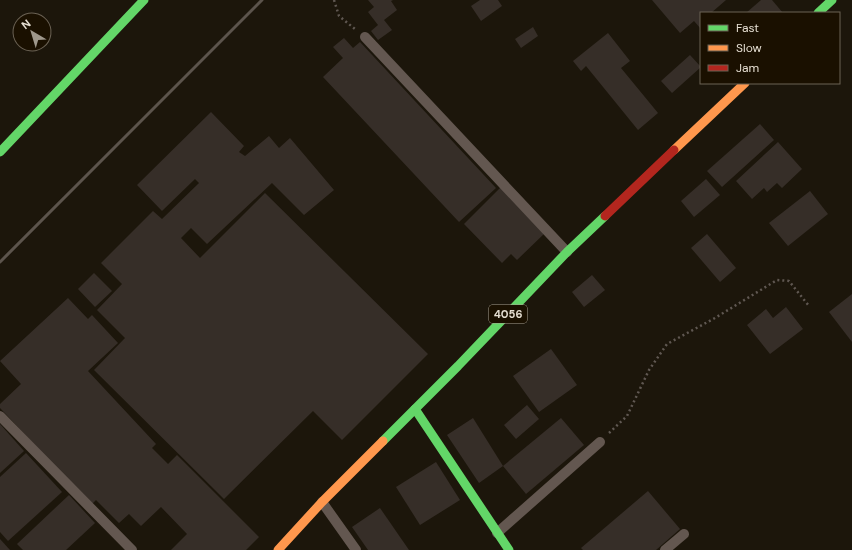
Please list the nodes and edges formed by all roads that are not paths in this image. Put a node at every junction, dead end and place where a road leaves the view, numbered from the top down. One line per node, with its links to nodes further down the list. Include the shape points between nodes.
1 (144, 0): 6 (main road)
2 (829, 1): 3 (main road)
3 (819, 12)
4 (365, 36): 7 (lane)
5 (744, 84): 7 (main road, 4056)
6 (0, 152)
7 (567, 252): 8 (main road, 4056)
8 (415, 409): 11 (main road, 4056); 12 (main road)
9 (0, 416): 14 (lane)
10 (600, 442): 12 (lane)
11 (322, 502): 15 (main road, 4056); 16 (lane)
12 (497, 533): 17 (main road)
13 (684, 534): 18 (lane)
14 (132, 550)
15 (278, 550)
16 (356, 550)
17 (509, 550)
18 (665, 550)

